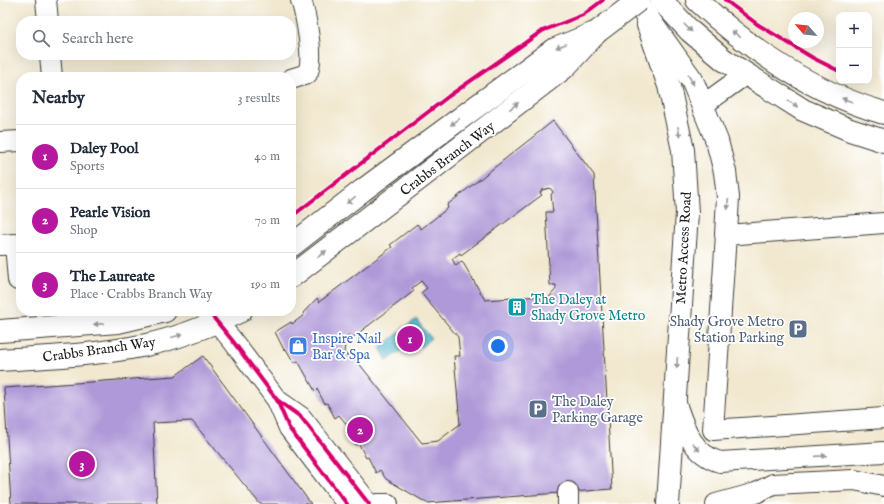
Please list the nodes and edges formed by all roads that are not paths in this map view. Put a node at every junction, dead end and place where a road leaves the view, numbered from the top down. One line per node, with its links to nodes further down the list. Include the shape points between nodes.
1 (46, 0): 6 (street)
2 (301, 0): 11 (street, via 306,16 311,61 307,74)
3 (661, 0): 10 (main road, one-way to 10, via 690,31 724,60)
4 (697, 0): 13 (main road, one-way to 4, via 843,99 780,66 721,23)
5 (639, 5): 7 (main road, Crabbs Branch Way, bridge); 12 (main road, one-way to 12, via 692,80); 27 (main road, Metro Access Road, one-way to 27, via 659,53 669,86 683,150 686,180 687,213)
6 (48, 16)
7 (597, 32): 19 (main road, Crabbs Branch Way, one-way to 19, via 553,50); 21 (main road, Crabbs Branch Way, one-way to 7, via 565,67)
8 (50, 60): 9 (street)
9 (52, 72)
10 (746, 74): 12 (street); 15 (main road, one-way to 15, via 803,110)
11 (296, 77)
12 (703, 105): 18 (main road, one-way to 18, via 717,141 725,172 728,197)
13 (884, 113)
14 (16, 141): 16 (street)
15 (884, 141)
16 (0, 142)
17 (884, 223): 18 (street)
18 (726, 235): 29 (street, via 713,430)
19 (296, 242)
20 (0, 245): 22 (street, via 15,244)
21 (296, 273)
22 (13, 280)
23 (144, 316): 25 (main road, Crabbs Branch Way, one-way to 25, via 118,322)
24 (212, 317): 26 (main road, Crabbs Branch Way, one-way to 24, via 74,355 146,345 187,334); 28 (street)
25 (0, 331)
26 (0, 360)
27 (674, 399): 30 (street, one-way to 30, via 686,433 693,443 707,457 720,462); 36 (main road, Metro Access Road)
28 (277, 400): 32 (street, via 289,428); 33 (street, via 301,417)
29 (884, 418)
30 (884, 452)
31 (884, 486): 38 (street, via 854,480 773,484 756,493)
32 (347, 504)
33 (369, 504)
34 (378, 504): 35 (street)
35 (388, 504)
36 (668, 504)
37 (716, 504): 38 (street)
38 (720, 504)

